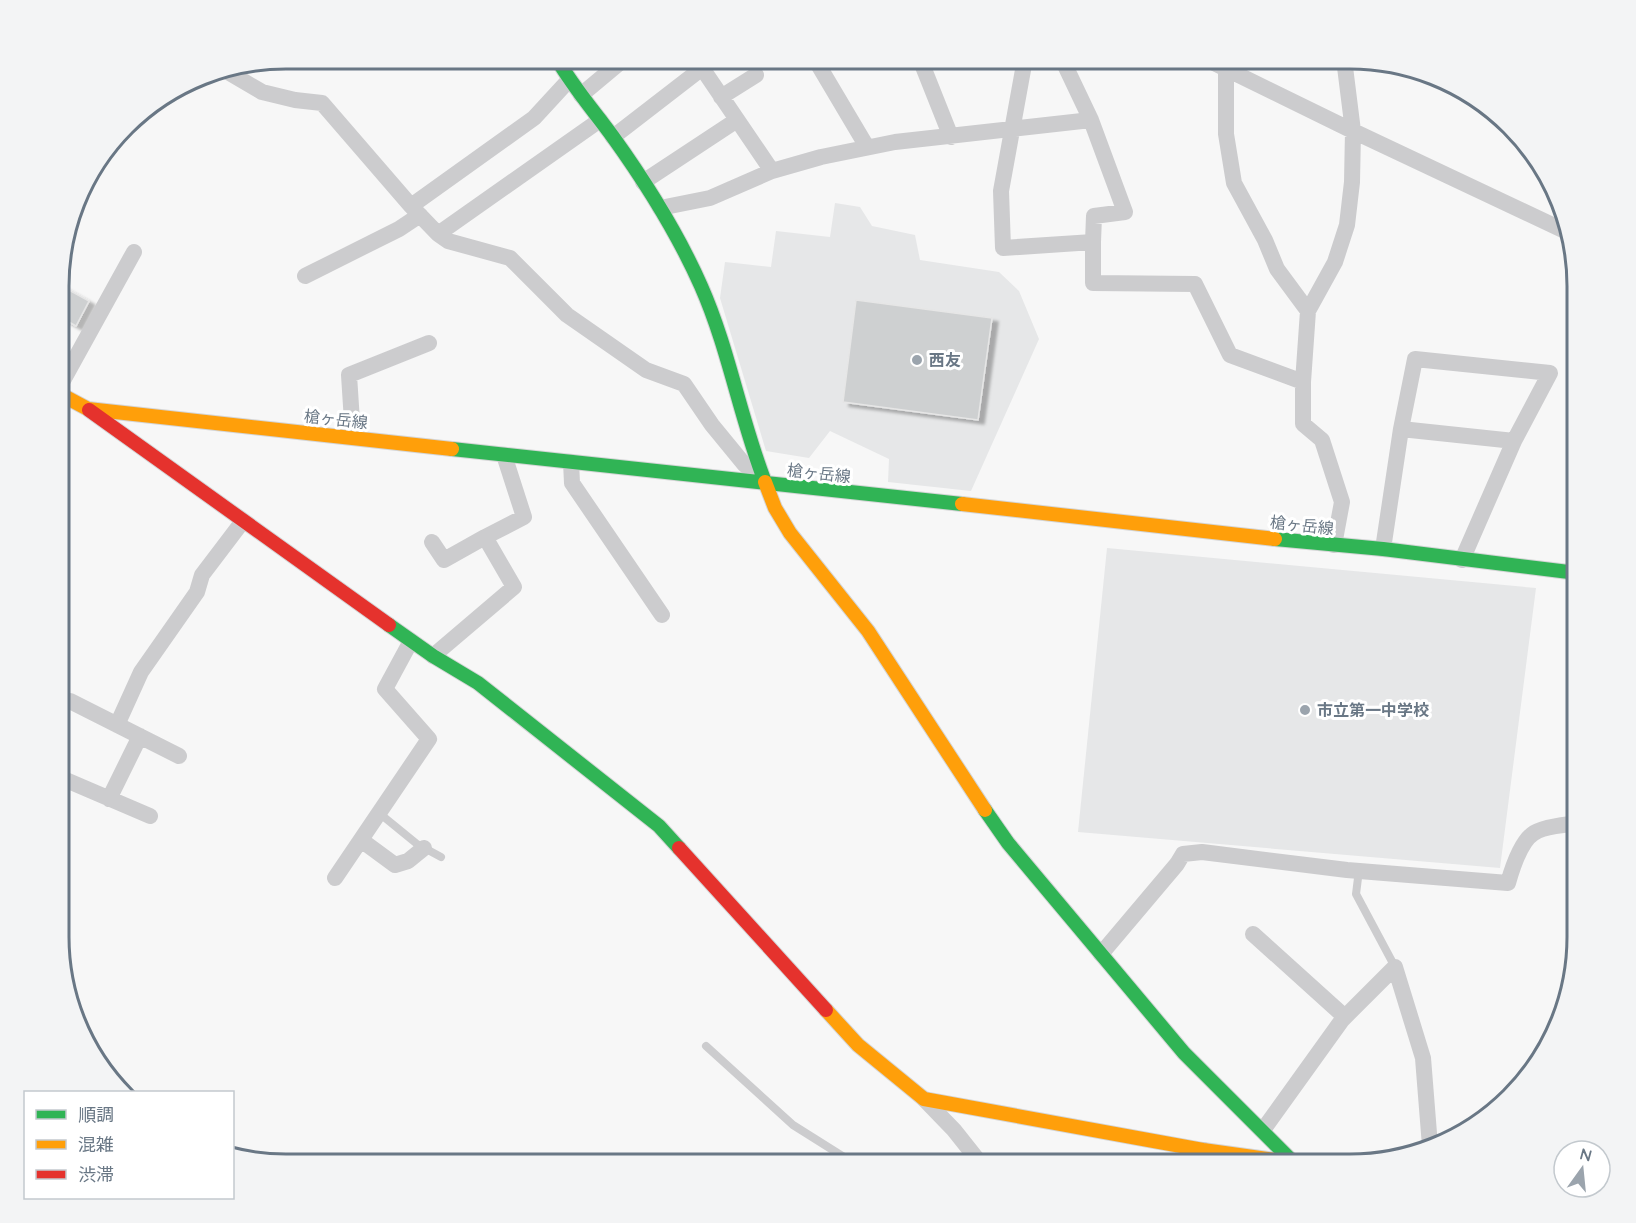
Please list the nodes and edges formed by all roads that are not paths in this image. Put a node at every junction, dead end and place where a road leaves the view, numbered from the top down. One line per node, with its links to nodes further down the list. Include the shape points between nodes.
1 (563, 69): 13 (street)
2 (612, 69): 14 (street)
3 (700, 69): 21 (street)
4 (710, 69): 15 (street)
5 (821, 69): 23 (street)
6 (924, 69): 22 (street)
7 (1023, 69): 19 (street)
8 (1067, 69): 18 (street)
9 (1226, 69): 20 (street); 33 (street, via 1226,134 1234,183 1277,269)
10 (1345, 69): 20 (street)
11 (234, 75): 27 (street, via 262,92 322,103)
12 (756, 75): 15 (street)
13 (569, 80): 14 (street); 27 (street, via 534,118)
14 (581, 95): 16 (street)
15 (721, 97): 17 (street)
16 (600, 120): 21 (street); 29 (street)
17 (737, 120): 24 (street); 25 (street)
18 (1091, 120): 19 (street); 30 (street, via 1125,212 1094,216)
19 (1012, 127): 22 (street); 30 (street, via 1002,191 1003,248)
20 (1353, 131): 28 (street); 33 (street, via 1347,225 1335,262)
21 (613, 137): 25 (street)
22 (951, 137): 23 (street)
23 (867, 147): 24 (street)
24 (772, 171): 26 (street, via 710,198)
25 (643, 182): 26 (street)
26 (660, 208): 44 (street, via 701,286)
27 (416, 210): 29 (street); 32 (street, via 399,229)
28 (1559, 228)
29 (438, 234): 44 (street, via 447,241 510,258 567,315 646,370 684,384 731,448)
30 (1093, 242): 36 (street, via 1093,283 1195,284 1230,356)
31 (134, 252): 35 (street)
32 (305, 276)
33 (1308, 311): 36 (street)
34 (429, 343): 40 (street, via 349,375)
35 (69, 370)
36 (1302, 382): 48 (street, via 1303,424 1322,440 1342,502)
37 (69, 399): 38 (street, 槍ヶ岳線)
38 (88, 410): 40 (street, 槍ヶ岳線); 45 (street)
39 (1401, 429): 41 (street); 41 (street, via 1415,359 1550,373); 49 (street)
40 (353, 437): 42 (street, 槍ヶ岳線)
41 (1514, 441): 50 (street)
42 (504, 455): 43 (street, 槍ヶ岳線); 46 (street, via 524,517)
43 (571, 462): 44 (street, 槍ヶ岳線); 52 (street, via 573,483)
44 (766, 484): 48 (street, 槍ヶ岳線); 70 (street, via 790,533 868,631 1008,843)
45 (243, 521): 53 (street); 56 (street, via 202,575 197,591 141,672)
46 (485, 537): 47 (street, via 444,560); 54 (street, via 514,587)
47 (432, 542)
48 (1334, 545): 49 (street, 槍ヶ岳線)
49 (1383, 549): 50 (street, 槍ヶ岳線)
50 (1462, 560): 51 (street, 槍ヶ岳線)
51 (1567, 572)
52 (662, 615)
53 (411, 641): 54 (street); 61 (street, via 385,689 429,740)
54 (434, 656): 74 (street, via 478,683 659,826 858,1045)
55 (69, 701): 56 (street)
56 (117, 725): 57 (street)
57 (140, 736): 58 (street); 60 (street)
58 (178, 756)
59 (69, 781): 60 (street)
60 (109, 799): 62 (street)
61 (379, 813): 64 (street); 65 (lane)
62 (150, 816)
63 (1567, 824): 67 (street, via 1534,833 1517,856 1508,883)
64 (361, 840): 65 (street, via 395,865 408,861); 68 (street)
65 (424, 848): 66 (lane)
66 (441, 857)
67 (1359, 870): 70 (street, via 1202,852 1183,854); 71 (lane, via 1356,894)
68 (335, 878)
69 (1253, 934): 72 (street)
70 (1101, 954): 75 (street, via 1184,1053)
71 (1395, 967): 72 (street); 76 (street, via 1423,1058)
72 (1346, 1017): 75 (street)
73 (706, 1046): 78 (lane, via 793,1125)
74 (924, 1099): 77 (street); 79 (street)
75 (1263, 1130): 82 (street)
76 (1429, 1138)
77 (1203, 1150): 80 (street); 81 (street)
78 (839, 1154)
79 (973, 1154)
80 (1197, 1154)
81 (1230, 1154)
82 (1288, 1154)

